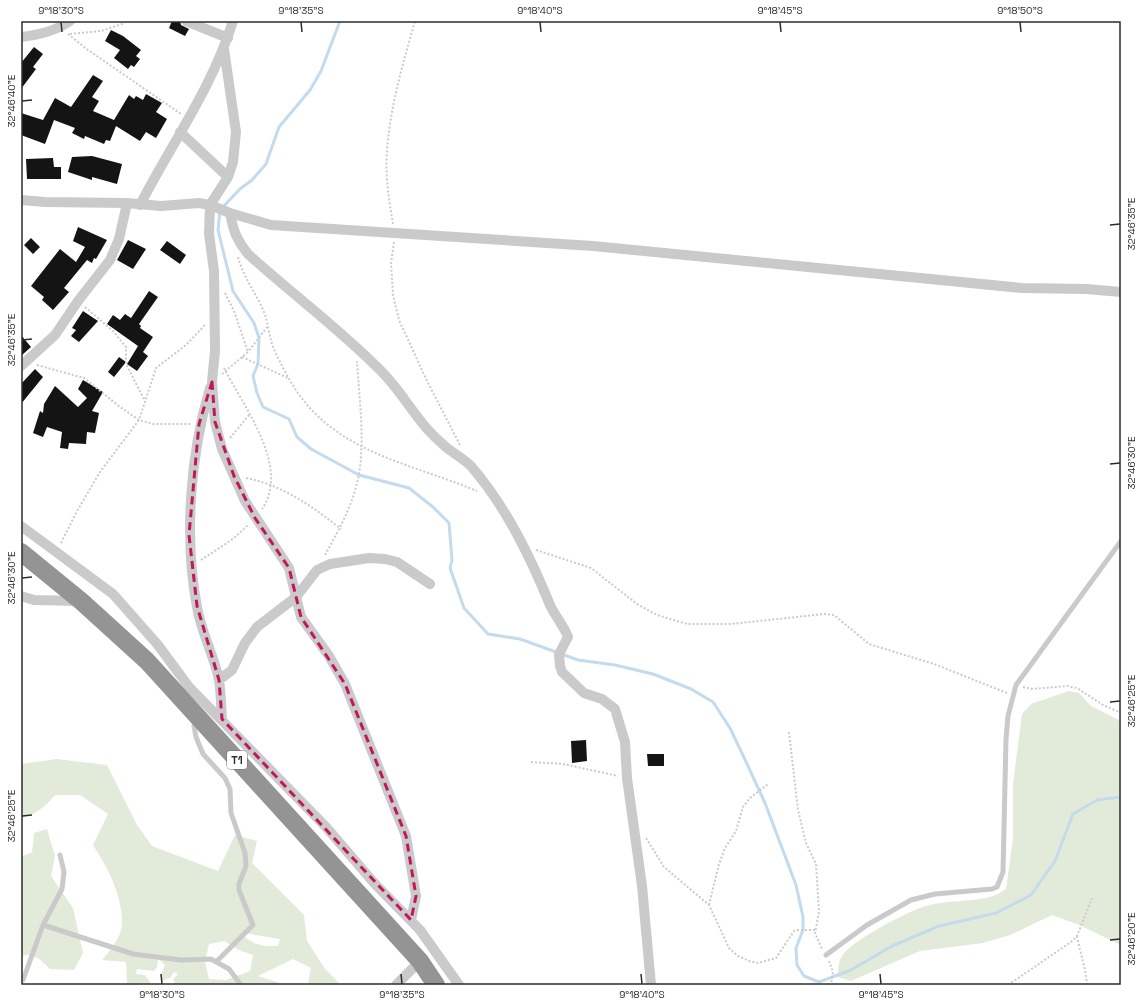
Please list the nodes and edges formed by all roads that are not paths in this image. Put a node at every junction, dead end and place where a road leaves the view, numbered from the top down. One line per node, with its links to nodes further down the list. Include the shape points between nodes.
1 (186, 21): 5 (street)
2 (234, 21): 5 (street)
3 (67, 27): 4 (street)
4 (21, 38)
5 (228, 38): 6 (street)
6 (224, 49): 7 (street, via 201,99); 8 (street, via 236,132 233,162)
7 (180, 132): 8 (street); 11 (street)
8 (228, 177): 12 (street)
9 (21, 200): 10 (street)
10 (127, 203): 11 (street); 15 (street, via 119,239 110,260 55,335)
11 (140, 205): 12 (street)
12 (210, 205): 13 (street); 16 (street, via 215,351)
13 (230, 213): 14 (street, via 271,225 593,246 1022,288); 38 (street, via 238,242 248,254 356,347 402,395 424,425 446,447 470,465 497,499 539,577 557,620 568,637 559,654 562,672 584,693 602,699 615,709 625,742)
14 (1121, 292)
15 (23, 364)
16 (212, 382): 22 (street, via 215,422 222,449 255,518 289,568); 24 (street, via 199,424 189,534 196,606)
17 (21, 526): 26 (street, via 113,594 189,687)
18 (1121, 541): 30 (lane, via 1016,685 1008,716 1003,872 997,887 935,894 911,900 867,925)
19 (21, 552): 23 (highway, T1)
20 (430, 584): 22 (street, via 397,562 385,558 369,558 330,564 317,570)
21 (21, 596): 23 (street, via 34,600)
22 (296, 597): 24 (street, via 257,627 245,643 232,670); 28 (street, via 301,617 345,684 408,840 416,896)
23 (81, 601): 25 (highway, T1, via 147,661)
24 (219, 680): 26 (street)
25 (197, 716): 31 (highway, T1); 32 (lane, via 195,732 203,754 225,778 230,789 231,813 245,853 246,866 239,884 240,890 253,925)
26 (222, 719): 28 (street)
27 (60, 855): 29 (lane, via 64,872 62,889)
28 (411, 920): 37 (street)
29 (43, 925): 32 (lane, via 133,954 181,960 211,959); 33 (lane)
30 (826, 955)
31 (420, 961): 35 (street); 36 (highway, T1)
32 (217, 962): 34 (lane, via 230,969)
33 (23, 980)
34 (241, 985)
35 (396, 985)
36 (436, 985)
37 (459, 985)
38 (651, 985)

